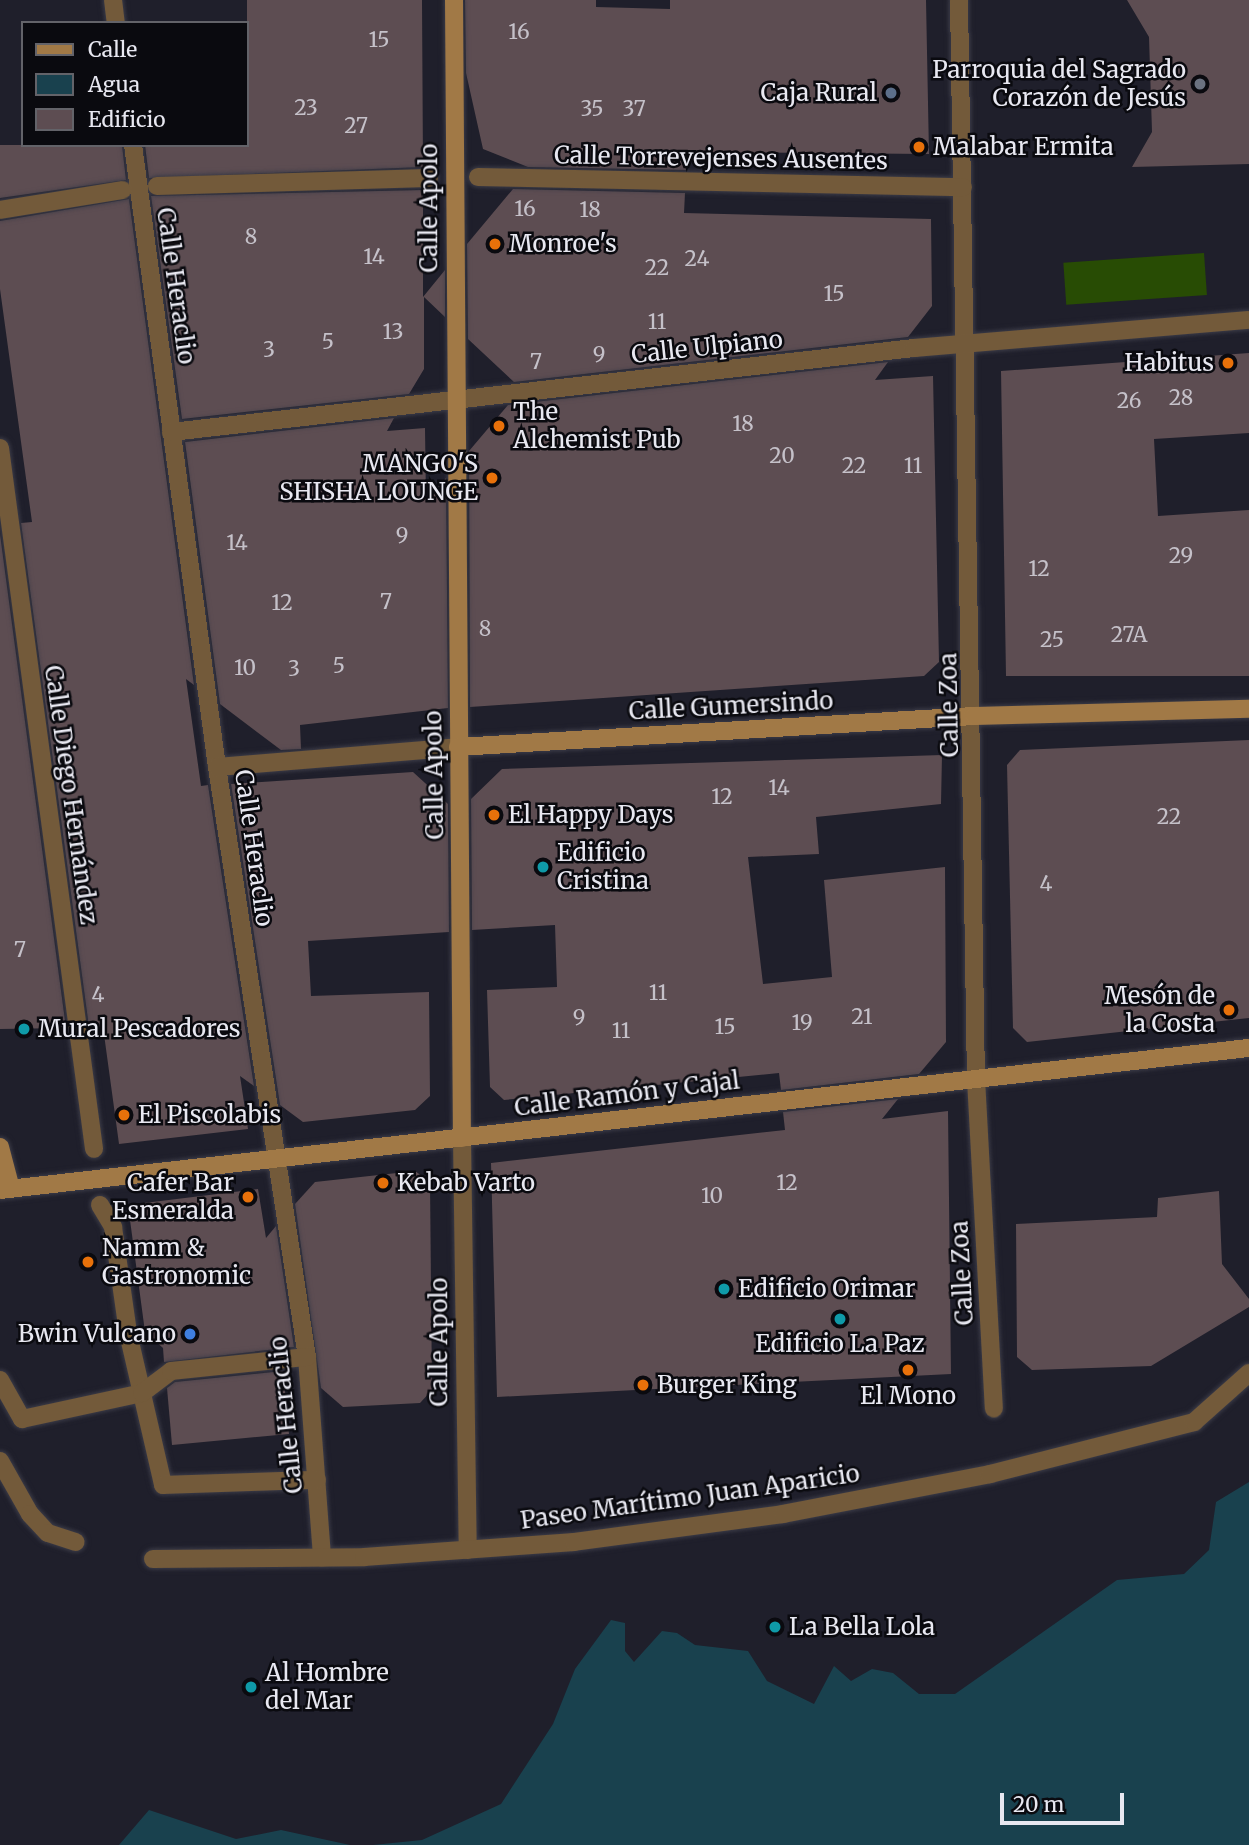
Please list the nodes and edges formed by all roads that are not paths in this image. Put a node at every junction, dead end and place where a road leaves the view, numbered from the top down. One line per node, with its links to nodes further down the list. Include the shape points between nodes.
1 (113, 0): 4 (street)
2 (454, 0): 14 (street, Calle Apolo)
3 (960, 0): 9 (street, Calle Zoa)
4 (116, 21)
5 (132, 147): 15 (street, Calle Heraclio)
6 (478, 177): 9 (street, Calle Torrevejenses Ausentes)
7 (429, 178): 8 (street)
8 (157, 186)
9 (963, 187): 13 (street, Calle Zoa)
10 (122, 190): 11 (street)
11 (0, 210)
12 (1249, 320): 13 (street, Calle Ulpiano)
13 (965, 343): 14 (street, Calle Ulpiano); 18 (street, Calle Zoa)
14 (455, 400): 15 (street, Calle Ulpiano); 19 (street, Calle Apolo)
15 (171, 432): 20 (street, Calle Heraclio)
16 (0, 448): 25 (street, Calle Diego Hernández)
17 (1249, 709): 18 (street, Calle Gumersindo)
18 (974, 716): 19 (street, Calle Gumersindo); 22 (street, Calle Zoa)
19 (458, 747): 20 (street, Calle Gumersindo); 23 (street, Calle Apolo)
20 (217, 767): 26 (street, Calle Heraclio)
21 (1249, 1048): 22 (street, Calle Ramón y Cajal)
22 (976, 1079): 23 (street, Calle Ramón y Cajal); 33 (street, Calle Zoa)
23 (462, 1138): 26 (street, Calle Ramón y Cajal); 37 (street, Calle Apolo)
24 (0, 1147): 27 (street)
25 (94, 1149)
26 (276, 1158): 27 (street, Calle Ramón y Cajal); 29 (street, Calle Heraclio)
27 (5, 1190)
28 (100, 1205): 32 (street, via 113,1227)
29 (307, 1357): 32 (street, via 172,1371); 35 (street, Calle Heraclio)
30 (1249, 1373): 37 (street, Paseo Marítimo Juan Aparicio, via 1194,1422 990,1474 783,1514 574,1542)
31 (0, 1380): 32 (street, via 22,1419)
32 (142, 1393): 35 (street, via 163,1485)
33 (994, 1409)
34 (0, 1461): 36 (street, via 30,1514 48,1533)
35 (317, 1480): 38 (street, Calle Heraclio)
36 (76, 1542)
37 (468, 1550): 38 (street, Paseo Marítimo Juan Aparicio)
38 (322, 1557): 39 (street, Paseo Marítimo Juan Aparicio)
39 (153, 1559)

